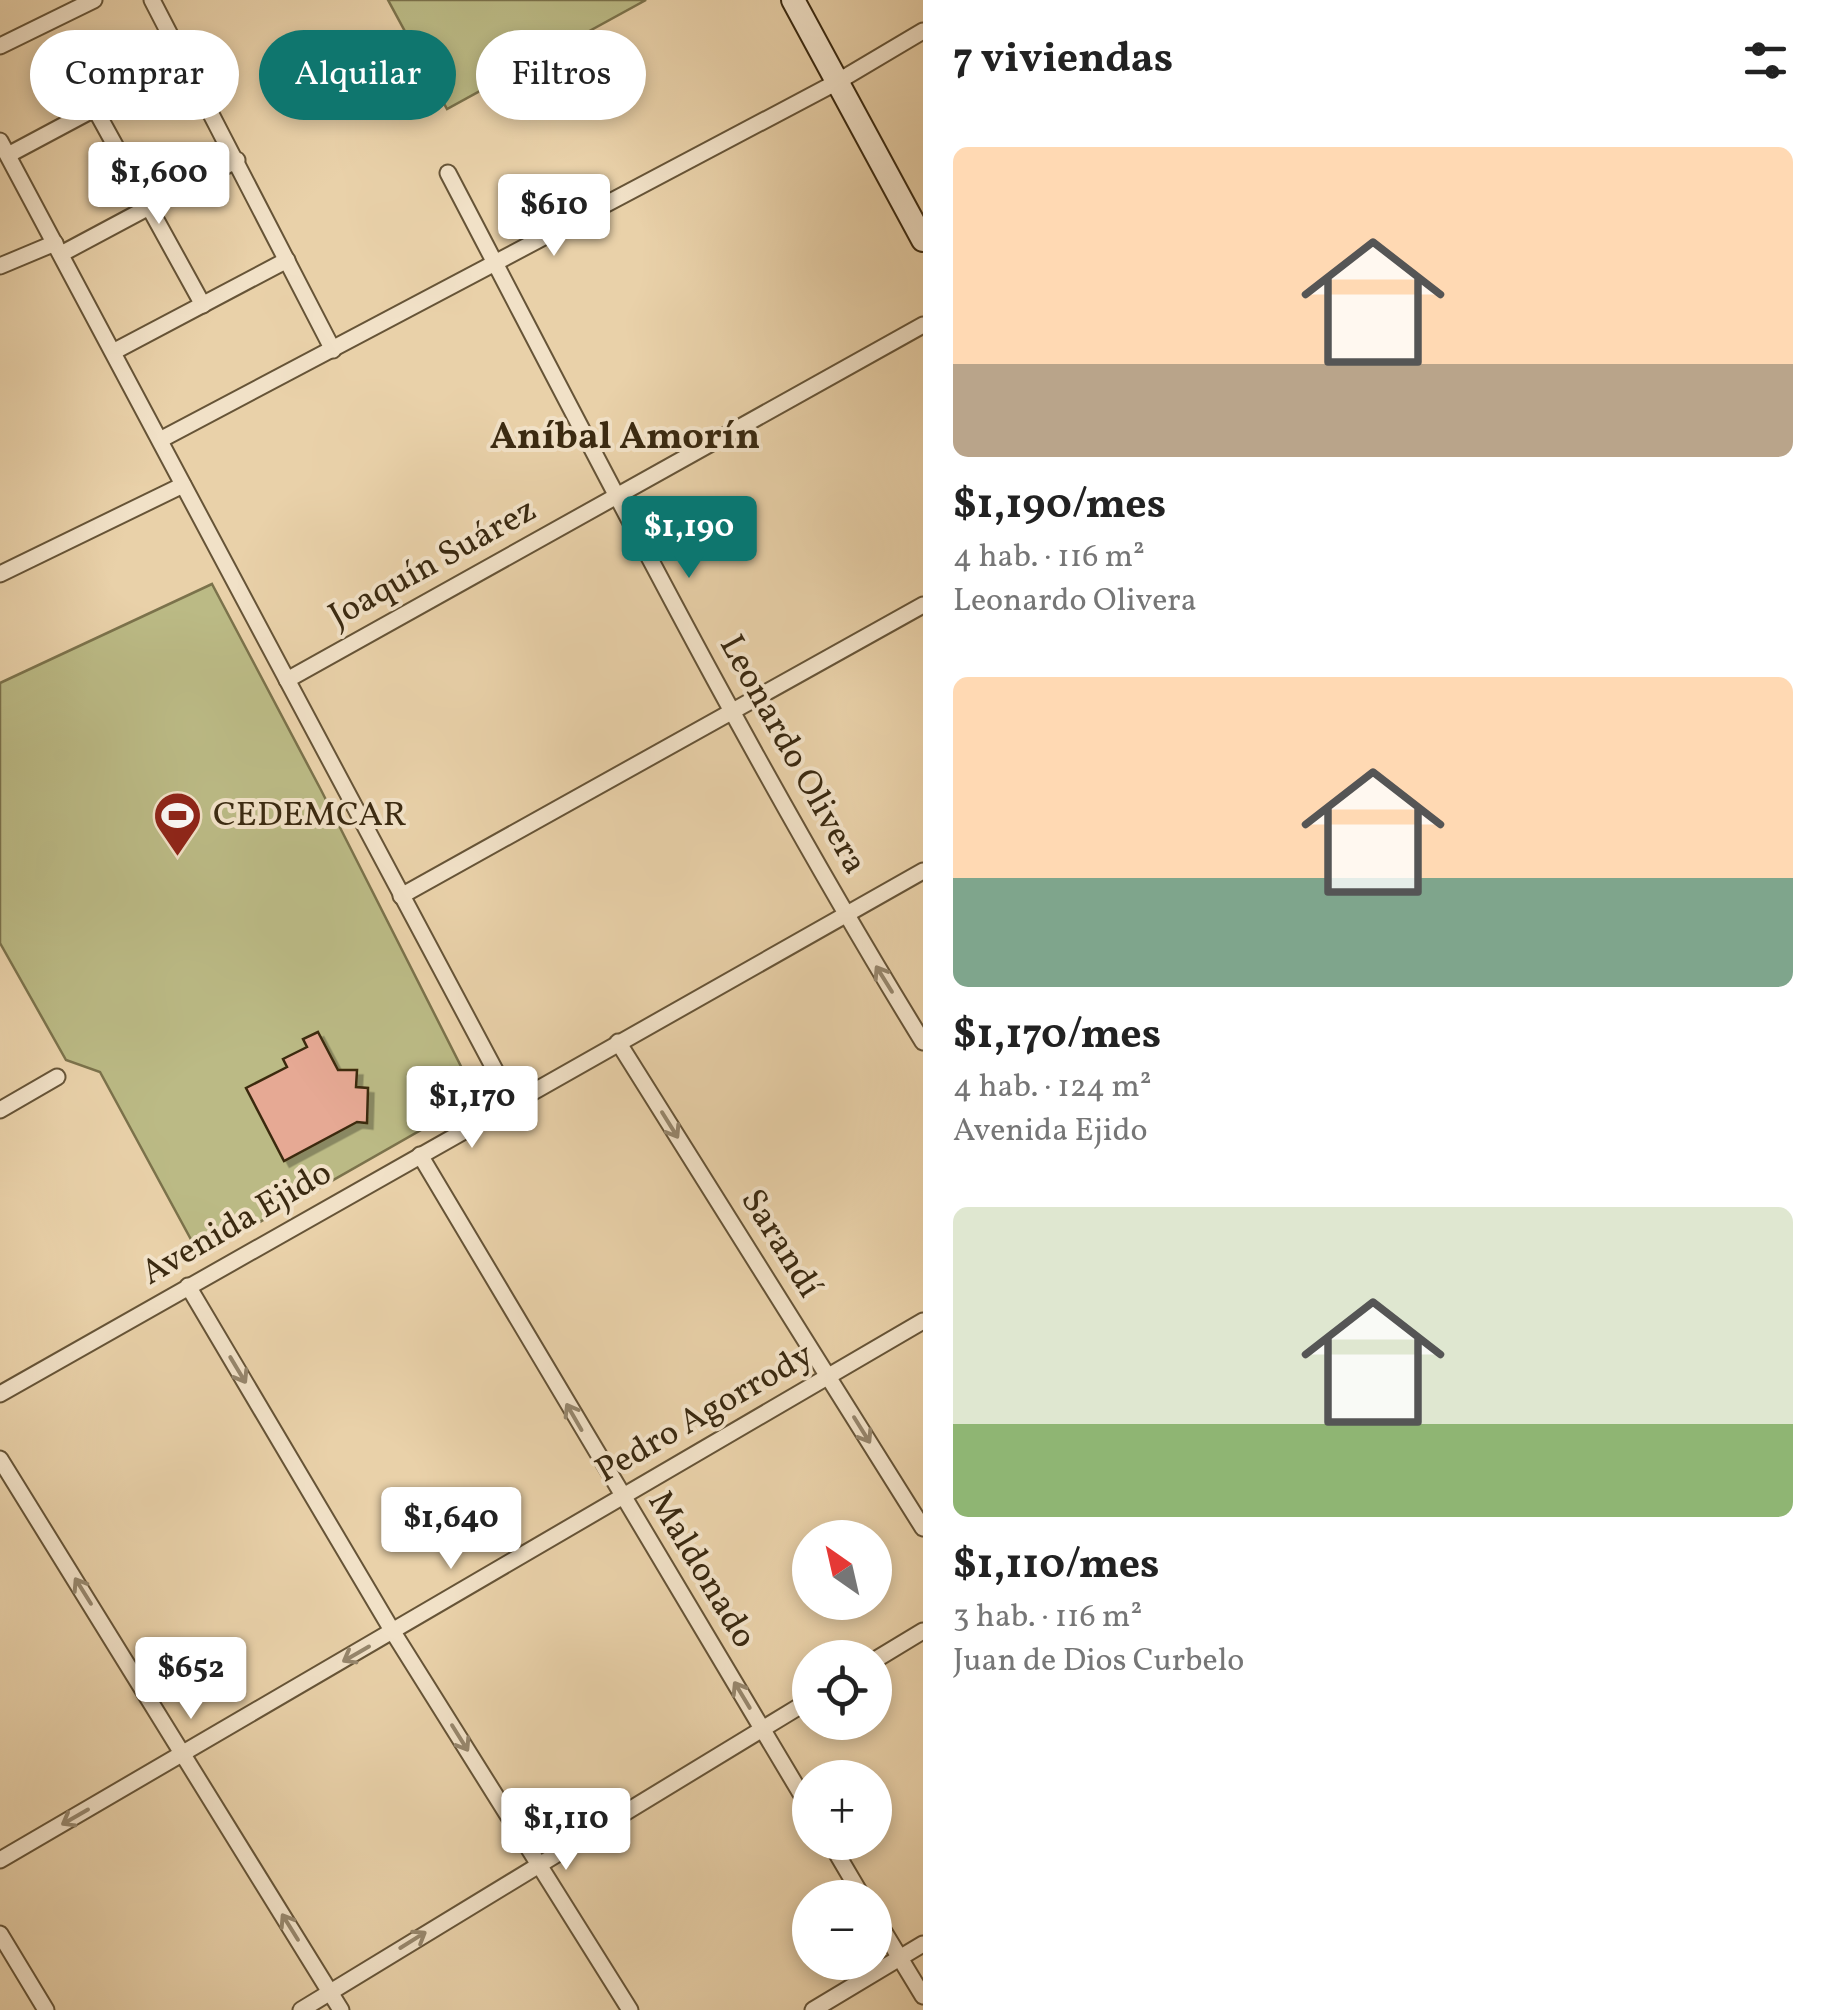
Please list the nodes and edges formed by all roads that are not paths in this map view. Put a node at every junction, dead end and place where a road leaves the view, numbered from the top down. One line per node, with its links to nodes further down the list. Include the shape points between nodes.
1 (94, 0): 6 (street)
2 (152, 0): 4 (street)
3 (793, 0): 7 (street)
4 (169, 30)
5 (923, 31): 7 (street)
6 (0, 46)
7 (838, 82): 15 (street); 18 (street)
8 (69, 120): 11 (street)
9 (101, 120): 14 (street)
10 (217, 120): 12 (street)
11 (4, 148): 16 (street)
12 (237, 160): 14 (street); 17 (street)
13 (448, 173): 18 (street, Leonardo Olivera)
14 (150, 206): 16 (street); 20 (street)
15 (923, 240)
16 (58, 248): 19 (street); 23 (street)
17 (288, 260): 20 (street); 22 (street)
18 (496, 265): 22 (street); 26 (street, Leonardo Olivera)
19 (0, 266)
20 (203, 305): 23 (street)
21 (923, 324): 26 (street, Joaquín Suárez)
22 (333, 350): 24 (street)
23 (113, 352): 24 (street)
24 (160, 440): 25 (street)
25 (183, 485): 27 (street); 29 (street)
26 (617, 496): 29 (street, Joaquín Suárez); 30 (street, Leonardo Olivera)
27 (0, 574)
28 (923, 605): 30 (street)
29 (286, 680): 32 (street)
30 (734, 710): 32 (street); 33 (street, Leonardo Olivera)
31 (923, 871): 33 (street, Avenida Ejido)
32 (401, 896): 37 (street)
33 (845, 915): 34 (street, Avenida Ejido); 35 (street, Leonardo Olivera, one-way to 33)
34 (618, 1042): 37 (street, Avenida Ejido); 42 (street, Sarandí, one-way to 42)
35 (923, 1042)
36 (57, 1077): 38 (street)
37 (512, 1102): 39 (street, Avenida Ejido)
38 (0, 1110)
39 (420, 1155): 40 (street, Avenida Ejido); 45 (street, Maldonado, one-way to 39)
40 (188, 1286): 43 (street, Avenida Ejido); 48 (street, one-way to 48)
41 (923, 1321): 42 (street, Pedro Agorrody)
42 (828, 1376): 45 (street, Pedro Agorrody); 46 (street, Sarandí, one-way to 46)
43 (0, 1394)
44 (0, 1458): 52 (street, one-way to 44)
45 (622, 1498): 48 (street, Pedro Agorrody); 51 (street, Maldonado, one-way to 45)
46 (923, 1528)
47 (923, 1631): 49 (street)
48 (393, 1632): 52 (street, Pedro Agorrody, one-way to 52); 55 (street, one-way to 55)
49 (892, 1650)
50 (792, 1711): 51 (street)
51 (762, 1729): 53 (street, Maldonado); 55 (street)
52 (184, 1753): 54 (street, Pedro Agorrody, one-way to 54); 60 (street, one-way to 52)
53 (792, 1779)
54 (0, 1860)
55 (538, 1864): 60 (street, one-way to 55); 65 (street)
56 (0, 1934): 62 (street)
57 (923, 1944): 59 (street)
58 (892, 1945): 59 (street)
59 (900, 1958): 61 (street); 66 (street)
60 (330, 1992): 63 (street); 64 (street)
61 (923, 1996)
62 (46, 2010)
63 (301, 2010)
64 (342, 2010)
65 (630, 2010)
66 (814, 2010)

